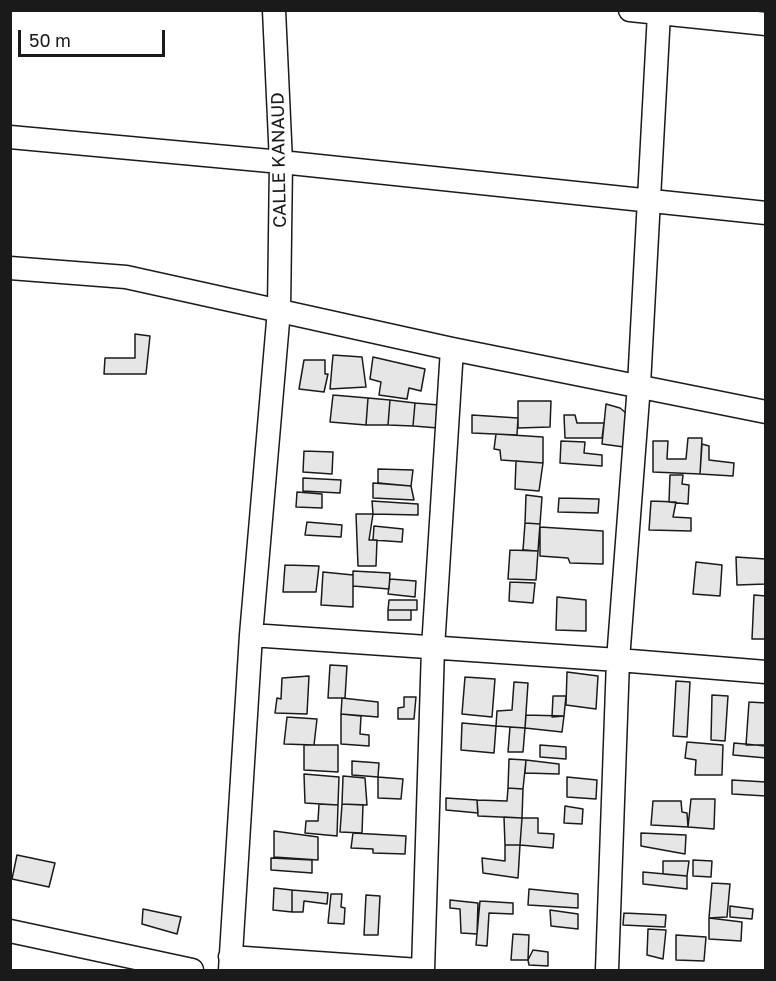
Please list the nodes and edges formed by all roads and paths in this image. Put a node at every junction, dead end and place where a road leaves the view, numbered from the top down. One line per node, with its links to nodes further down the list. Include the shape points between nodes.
1 (274, 10): 6 (street, CALLE KANAUD)
2 (630, 10): 3 (street)
3 (659, 14): 4 (street); 7 (street)
4 (765, 24)
5 (10, 136): 6 (street)
6 (281, 162): 7 (street); 10 (street, CALLE KANAUD)
7 (649, 201): 8 (street); 12 (street)
8 (765, 213)
9 (10, 268): 10 (street, via 126,277)
10 (279, 310): 11 (street); 14 (street, CALLE KANAUD)
11 (452, 349): 12 (street); 15 (street)
12 (639, 385): 13 (street); 16 (street)
13 (765, 412)
14 (251, 635): 15 (street); 19 (street, CALLE KANAUD)
15 (433, 648): 16 (street); 21 (street)
16 (618, 660): 17 (street); 22 (street)
17 (765, 672)
18 (10, 931): 20 (street)
19 (230, 964): 21 (street)
20 (192, 970)
21 (421, 970)
22 (607, 970)

